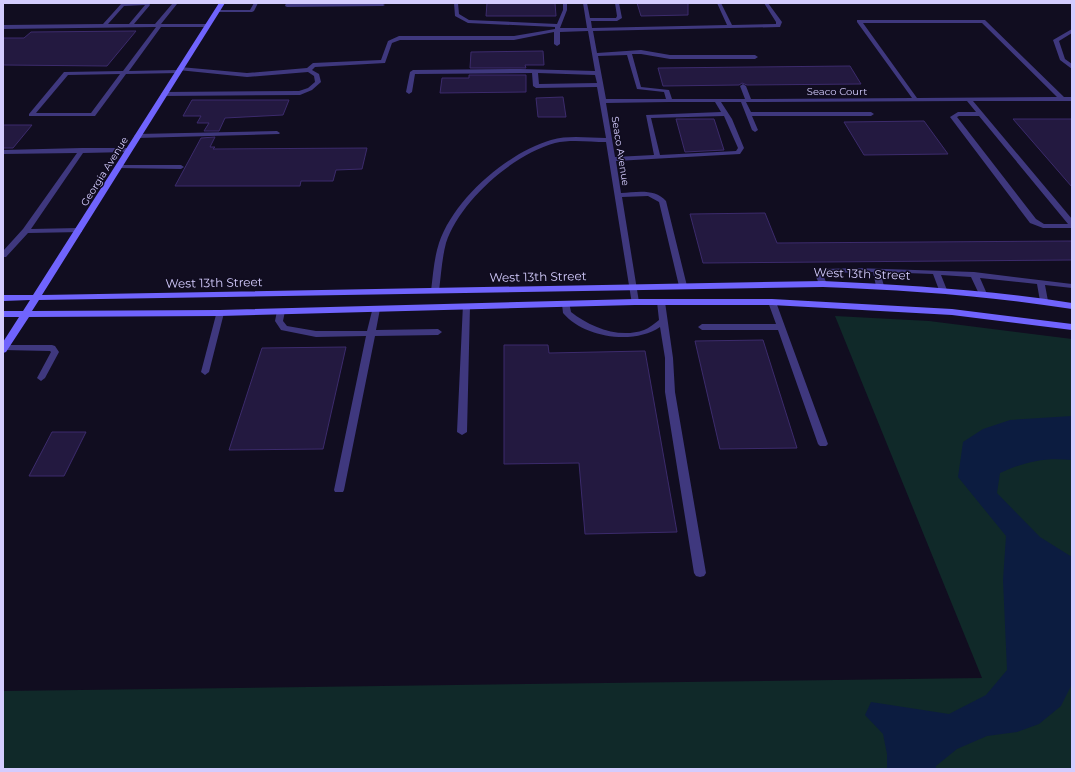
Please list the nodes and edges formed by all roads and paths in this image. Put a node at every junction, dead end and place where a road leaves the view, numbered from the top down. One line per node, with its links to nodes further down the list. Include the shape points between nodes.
1 (147, 3): 2 (lane); 18 (lane, via 123,5); 19 (lane)
2 (152, 3)
3 (174, 3): 20 (lane)
4 (222, 3): 15 (main road, Georgia Avenue)
5 (256, 3): 15 (lane, via 252,11)
6 (288, 3): 13 (lane, via 287,6)
7 (456, 3): 23 (lane, via 457,15 468,21)
8 (565, 3): 23 (lane, via 566,10)
9 (585, 3): 16 (lane, Seaco Avenue)
10 (617, 3): 16 (lane, via 620,17 617,19)
11 (719, 3): 21 (lane)
12 (766, 3): 21 (lane, via 779,22 778,26)
13 (340, 4): 14 (lane)
14 (383, 5)
15 (216, 11): 17 (main road, Georgia Avenue)
16 (588, 20): 24 (lane, Seaco Avenue)
17 (208, 25): 20 (lane); 31 (main road, Georgia Avenue)
18 (104, 26): 19 (lane); 22 (lane)
19 (130, 26): 20 (lane)
20 (158, 26): 33 (lane)
21 (730, 26): 24 (lane)
22 (3, 27)
23 (557, 28): 24 (lane); 26 (lane); 32 (lane, via 514,38 399,38 390,42 383,62 324,64 313,66)
24 (590, 30): 28 (lane, Seaco Avenue)
25 (1072, 31): 30 (lane, via 1056,40 1063,60)
26 (557, 44)
27 (629, 53): 28 (lane); 29 (lane, via 670,57); 45 (lane, via 638,88 667,91)
28 (595, 55): 35 (lane, Seaco Avenue)
29 (755, 57)
30 (1072, 67)
31 (179, 70): 32 (lane, via 247,74); 33 (lane); 39 (main road, Georgia Avenue)
32 (310, 70): 39 (lane, via 317,75 318,82 300,93)
33 (125, 72): 33 (lane, via 66,73 31,115 93,115)
34 (535, 72): 35 (lane); 36 (lane, via 536,86); 38 (lane, via 413,72)
35 (598, 73): 36 (lane, Seaco Avenue)
36 (600, 85): 44 (lane, Seaco Avenue)
37 (743, 86): 47 (lane)
38 (409, 92)
39 (164, 94): 54 (main road, Georgia Avenue)
40 (968, 99): 41 (lane, Seaco Court); 43 (lane, Seaco Court); 51 (lane)
41 (1062, 99): 42 (lane, Seaco Court); 43 (lane, via 983,21 859,21)
42 (1072, 99)
43 (916, 100): 47 (lane, Seaco Court)
44 (603, 101): 45 (lane, Seaco Court); 55 (lane, Seaco Avenue)
45 (669, 101): 46 (lane, Seaco Court)
46 (717, 101): 47 (lane, Seaco Court); 48 (lane)
47 (746, 101): 49 (lane)
48 (726, 114): 59 (lane, via 648,116); 59 (lane, via 741,148 738,153)
49 (748, 114): 50 (lane); 52 (lane)
50 (871, 114)
51 (980, 114): 64 (lane); 64 (lane, via 958,114 953,117 1033,221 1044,226)
52 (755, 130)
53 (277, 134): 54 (lane)
54 (137, 136): 57 (main road, Georgia Avenue)
55 (609, 140): 60 (lane, Seaco Avenue); 78 (lane, via 552,142 531,151 496,173 456,216 445,238)
56 (82, 150): 57 (lane); 58 (lane); 66 (lane)
57 (129, 150): 61 (main road, Georgia Avenue)
58 (3, 152)
59 (656, 156): 60 (lane)
60 (612, 159): 63 (lane, Seaco Avenue)
61 (119, 167): 62 (lane); 65 (main road, Georgia Avenue)
62 (181, 167)
63 (618, 195): 73 (lane, via 653,194 659,197); 76 (lane, Seaco Avenue)
64 (1072, 225)
65 (78, 230): 66 (lane); 81 (main road, Georgia Avenue)
66 (26, 231): 67 (lane)
67 (3, 255)
68 (876, 270): 69 (lane); 72 (lane, via 825,271 819,274); 74 (lane)
69 (936, 273): 70 (lane); 77 (lane)
70 (974, 274): 71 (lane); 79 (lane)
71 (1041, 282): 75 (lane); 85 (lane)
72 (823, 284): 73 (main road, West 13th Street); 74 (main road, West 13th Street)
73 (683, 286): 76 (main road, West 13th Street)
74 (880, 286): 77 (main road, West 13th Street)
75 (1072, 286)
76 (633, 287): 78 (main road, West 13th Street); 82 (lane, Seaco Avenue)
77 (943, 290): 79 (main road, West 13th Street)
78 (435, 291): 81 (main road, West 13th Street)
79 (983, 294): 85 (main road, West 13th Street)
80 (3, 298): 81 (main road, West 13th Street)
81 (36, 298): 93 (main road, Georgia Avenue)
82 (635, 302): 83 (main road); 86 (main road)
83 (661, 302): 84 (main road); 94 (lane)
84 (772, 302): 96 (lane); 97 (main road, via 952,312)
85 (1044, 302): 88 (main road, West 13th Street)
86 (566, 304): 87 (main road); 94 (lane, via 567,313 578,322 605,334 644,333)
87 (466, 306): 89 (main road); 103 (lane)
88 (1072, 306)
89 (376, 309): 90 (main road); 99 (lane)
90 (281, 311): 91 (main road); 99 (lane, via 279,321 284,328 316,334)
91 (220, 313): 93 (main road); 101 (lane)
92 (3, 314): 93 (main road)
93 (26, 314): 100 (main road, Georgia Avenue)
94 (664, 321): 106 (lane, via 670,392)
95 (702, 327): 96 (lane)
96 (781, 327): 104 (lane)
97 (1072, 327)
98 (438, 332): 99 (lane)
99 (372, 333): 105 (lane)
100 (4, 349): 102 (lane, via 52,348 55,352)
101 (205, 372)
102 (41, 378)
103 (462, 432)
104 (823, 444)
105 (339, 490)
106 (700, 573)

